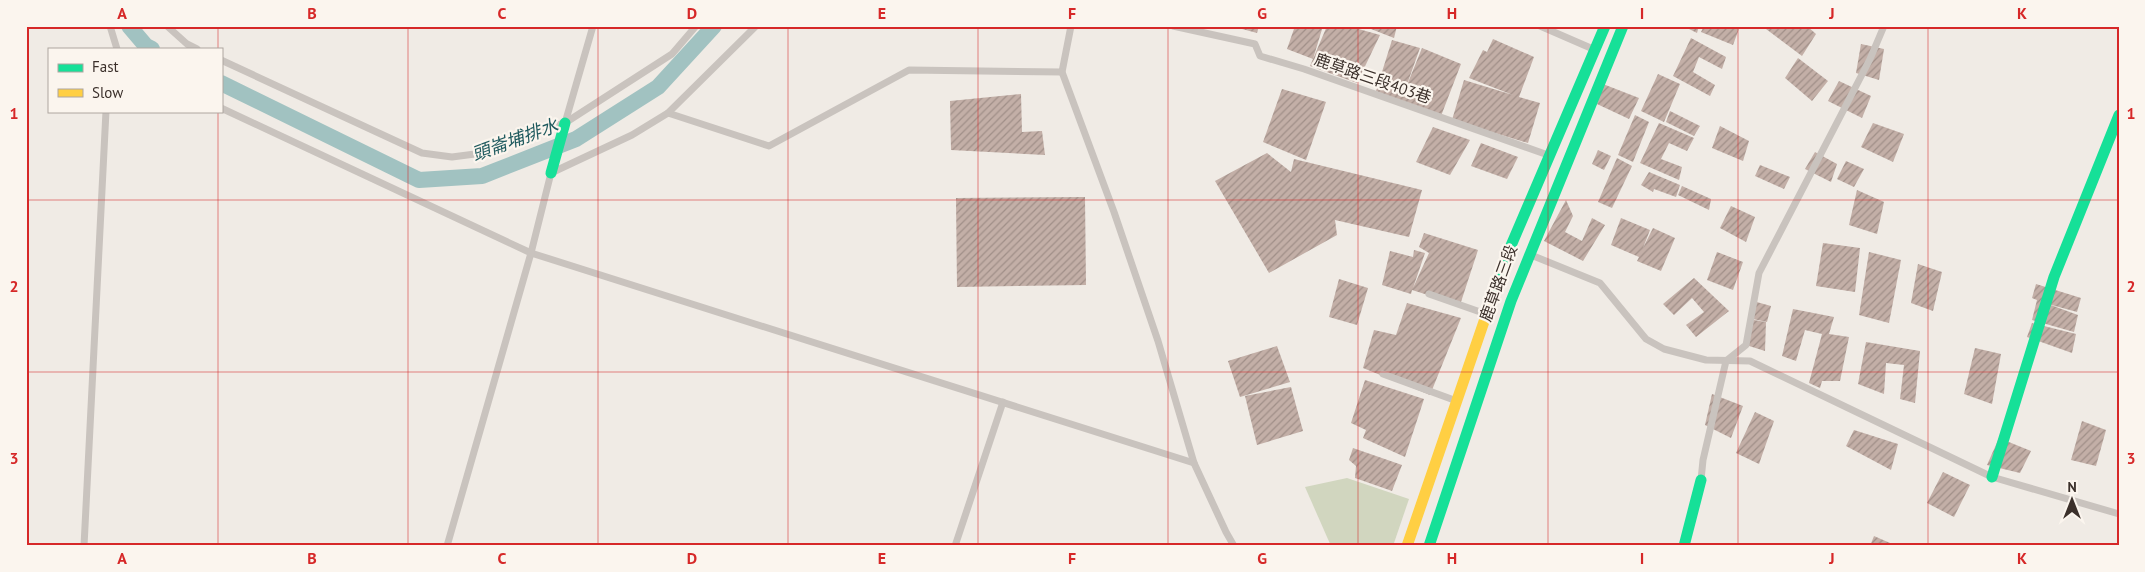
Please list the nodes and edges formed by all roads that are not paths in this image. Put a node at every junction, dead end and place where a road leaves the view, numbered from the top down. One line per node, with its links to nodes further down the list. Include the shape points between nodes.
1 (110, 26): 12 (lane)
2 (167, 26): 13 (lane)
3 (594, 26): 21 (lane)
4 (696, 26): 21 (lane, via 672,54)
5 (756, 26): 19 (lane)
6 (1072, 26): 16 (lane)
7 (1173, 26): 22 (lane, 鹿草路三段403巷, via 1254,44 1260,56 1304,68)
8 (1540, 26): 14 (lane)
9 (1605, 26): 14 (main road, 鹿草路三段)
10 (1623, 26): 23 (main road, 鹿草路三段)
11 (1884, 26): 30 (lane, via 1759,273 1746,345)
12 (117, 48)
13 (195, 48)
14 (1595, 50): 22 (main road, 鹿草路三段)
15 (222, 60): 21 (lane, via 422,153 452,157 475,154 524,134)
16 (1062, 72): 19 (lane, via 909,70 769,146); 34 (lane, via 1118,222 1158,341)
17 (222, 108): 25 (lane)
18 (106, 112): 38 (lane)
19 (668, 113): 24 (lane, via 632,135)
20 (2119, 115): 35 (main road, via 2054,277)
21 (565, 123): 24 (main road)
22 (1550, 155): 23 (lane, 鹿草路三段403巷); 28 (main road, 鹿草路三段, via 1507,255)
23 (1567, 161): 26 (main road, 鹿草路三段)
24 (551, 173): 25 (lane)
25 (531, 253): 32 (lane); 39 (lane)
26 (1529, 254): 29 (main road, 鹿草路三段); 30 (lane, via 1600,283 1646,339 1658,346 1706,360)
27 (1429, 294): 28 (lane)
28 (1486, 314): 29 (lane); 33 (main road, 鹿草路三段)
29 (1504, 322): 33 (main road, 鹿草路三段)
30 (1726, 361): 35 (lane, via 1750,361); 36 (lane)
31 (1383, 374): 33 (lane)
32 (1003, 402): 34 (lane); 40 (lane)
33 (1466, 405): 42 (main road, 鹿草路三段); 43 (main road, 鹿草路三段)
34 (1194, 464): 41 (lane)
35 (1992, 477): 37 (lane)
36 (1701, 480): 44 (main road)
37 (2119, 514)
38 (84, 546)
39 (447, 546)
40 (955, 546)
41 (1234, 546)
42 (1407, 546)
43 (1429, 546)
44 (1684, 546)

